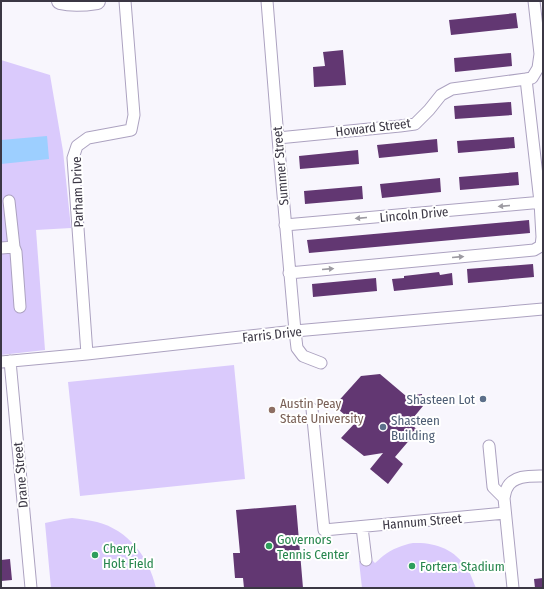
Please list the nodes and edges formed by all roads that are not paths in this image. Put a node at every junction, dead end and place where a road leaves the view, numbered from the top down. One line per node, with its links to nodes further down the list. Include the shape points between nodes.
1 (60, 1): 2 (highway)
2 (97, 1)
3 (125, 1): 18 (street, Parham Drive, via 134,115 131,130 88,138 77,146 73,158)
4 (267, 1): 8 (street, Summer Street)
5 (534, 1): 6 (street, via 540,54 538,68 532,78)
6 (526, 79): 7 (street); 8 (street, Howard Street, via 452,89 441,95 415,124)
7 (538, 137): 10 (street)
8 (278, 138): 11 (street, Summer Street)
9 (9, 201): 12 (street)
10 (541, 202): 11 (street, Lincoln Drive, one-way to 11); 14 (street, one-way to 10, via 534,250 541,246)
11 (285, 225): 14 (street, Summer Street)
12 (14, 247): 13 (street); 15 (street)
13 (1, 248)
14 (290, 273): 17 (street, Summer Street)
15 (20, 307)
16 (543, 309): 17 (street, Farris Drive)
17 (295, 331): 18 (street, Farris Drive); 20 (street, Summer Street, via 297,348 303,356)
18 (87, 354): 19 (street, Farris Drive)
19 (6, 362): 28 (street, Drane Street)
20 (321, 363)
21 (312, 409): 26 (street, Hannum Street, via 324,530)
22 (489, 446): 24 (street, via 493,487)
23 (543, 476): 24 (street, via 514,480 507,487)
24 (504, 498): 25 (street)
25 (505, 514): 26 (street, Hannum Street); 29 (street)
26 (362, 526): 27 (street)
27 (366, 560)
28 (30, 588)
29 (513, 588)

